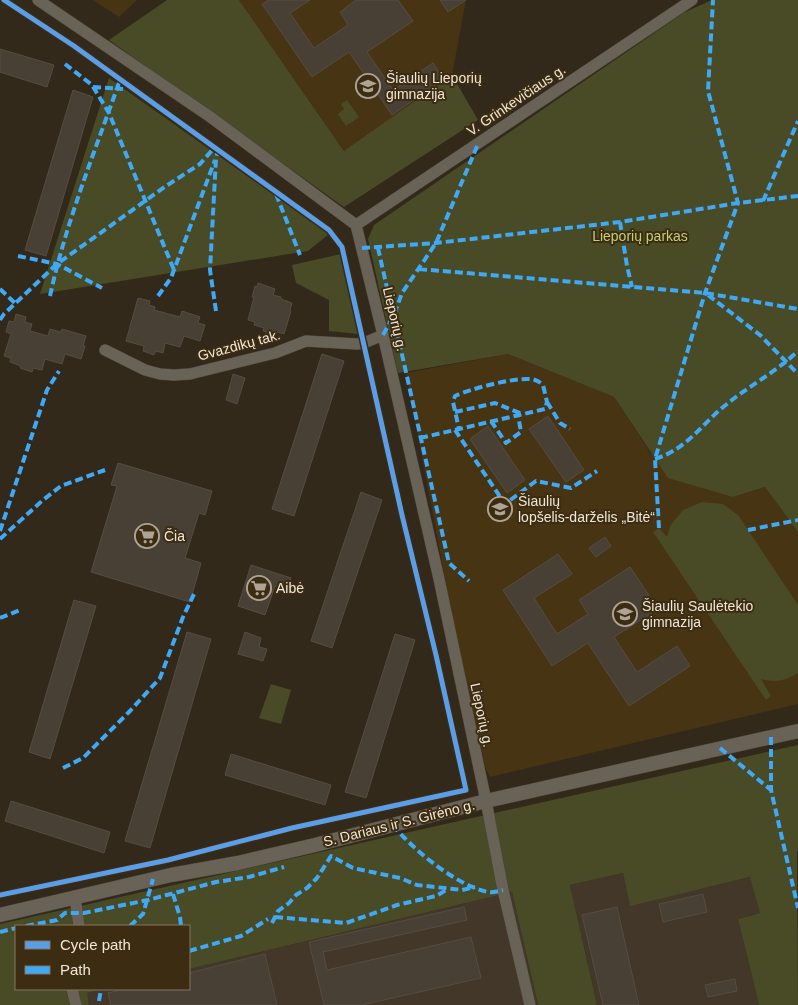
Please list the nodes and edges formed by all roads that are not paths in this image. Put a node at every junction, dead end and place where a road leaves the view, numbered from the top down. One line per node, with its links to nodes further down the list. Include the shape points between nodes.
1 (38, 0): 3 (street, via 209,116)
2 (692, 0): 3 (street, V. Grinkevičiaus g.)
3 (356, 225): 4 (street, Lieporių g.)
4 (383, 335): 5 (street, Gvazdikų tak., via 357,344 306,341 275,354 174,375 145,370); 7 (street, Lieporių g.)
5 (105, 350)
6 (798, 731): 7 (street, S. Dariaus ir S. Girėno g.)
7 (486, 800): 8 (street, S. Dariaus ir S. Girėno g., via 315,845); 13 (street, Lieporių g.)
8 (76, 897): 9 (street, S. Dariaus ir S. Girėno g.); 10 (street)
9 (0, 915)
10 (79, 925)
11 (72, 990): 12 (street)
12 (76, 1005)
13 (530, 1005)

